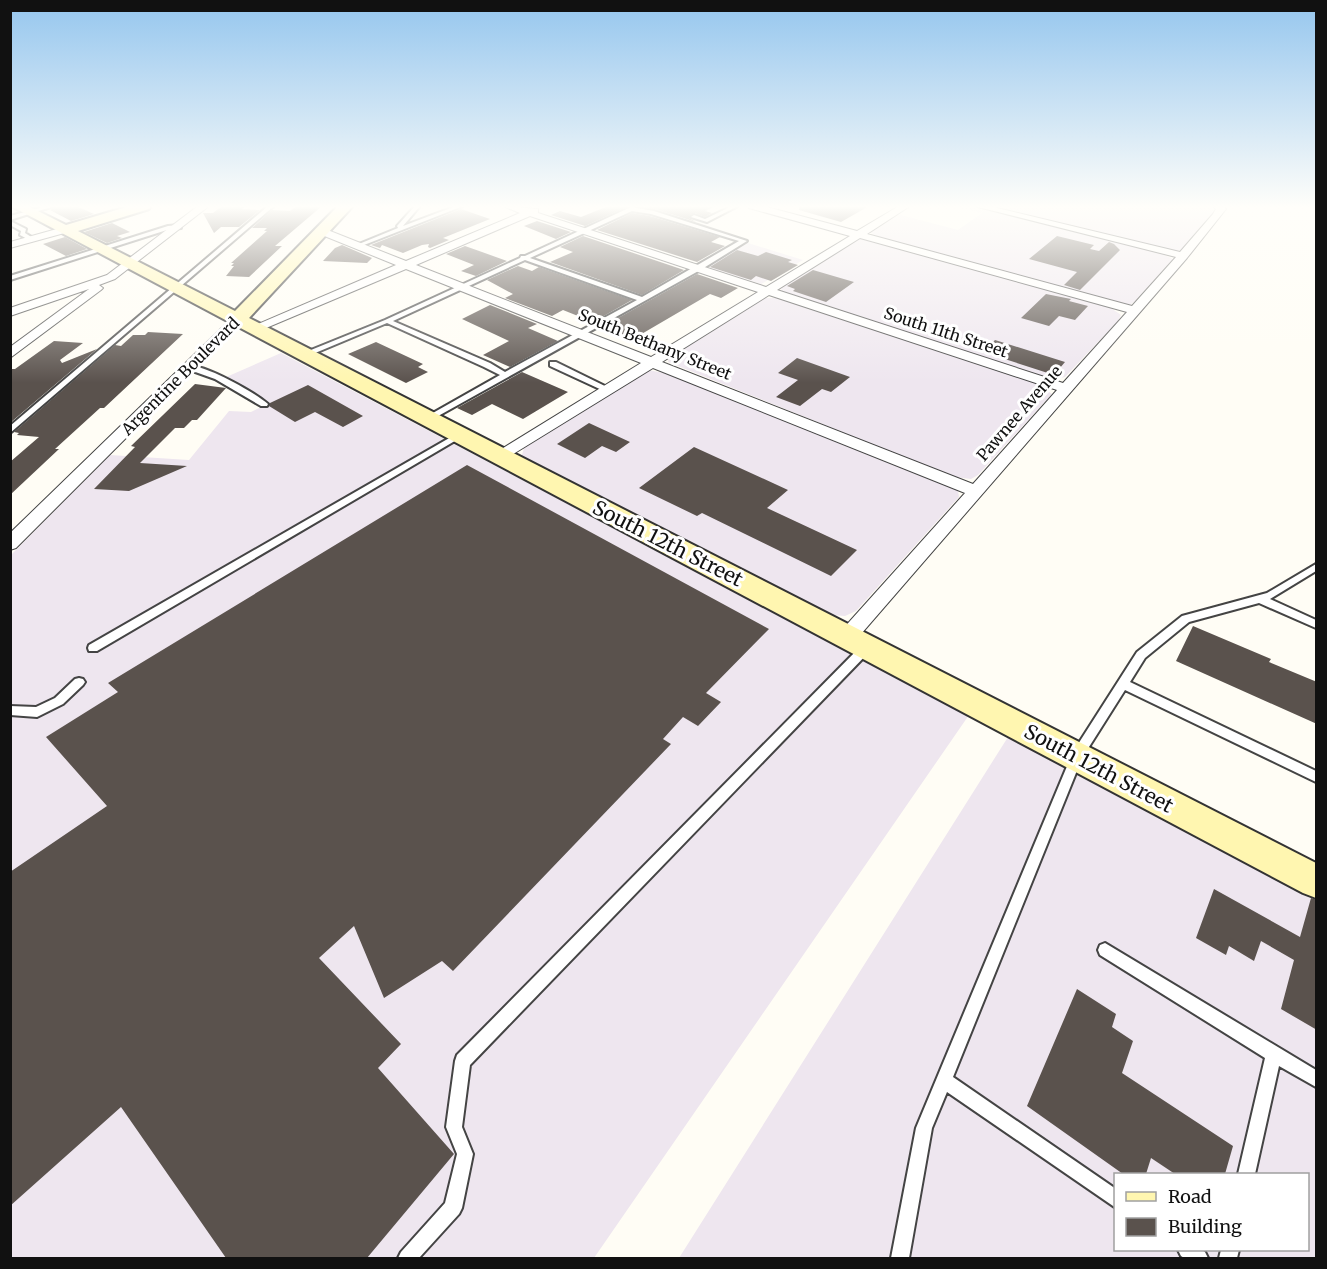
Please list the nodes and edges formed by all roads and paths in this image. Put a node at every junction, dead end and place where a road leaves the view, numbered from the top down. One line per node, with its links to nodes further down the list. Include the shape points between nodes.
1 (50, 265): 16 (lane)
2 (128, 265): 17 (street)
3 (132, 265): 19 (street, South 12th Street)
4 (204, 265): 19 (lane)
5 (293, 265): 25 (street, Argentine Boulevard)
6 (403, 265): 25 (street)
7 (409, 265): 18 (street, South Bethany Street)
8 (505, 265): 18 (lane)
9 (546, 265): 21 (lane)
10 (691, 265): 15 (street, South 11th Street)
11 (705, 265): 15 (lane)
12 (808, 265): 20 (street)
13 (968, 265): 22 (street)
14 (1174, 265): 22 (street, Pawnee Avenue)
15 (700, 268): 20 (street, South 11th Street); 21 (lane)
16 (10, 278)
17 (111, 278): 23 (street); 27 (street)
18 (460, 286): 24 (lane); 26 (street, South Bethany Street)
19 (177, 289): 25 (street, South 12th Street); 37 (lane)
20 (767, 290): 29 (street); 33 (street, South 11th Street)
21 (643, 300): 26 (lane)
22 (1133, 310): 33 (street, Pawnee Avenue)
23 (10, 312)
24 (387, 321): 28 (lane); 32 (lane)
25 (246, 324): 28 (street, South 12th Street); 31 (street, Argentine Boulevard)
26 (582, 334): 29 (street, South Bethany Street); 32 (lane)
27 (10, 354)
28 (305, 354): 36 (street, South 12th Street)
29 (651, 361): 34 (street); 40 (street, South Bethany Street)
30 (553, 364): 34 (lane)
31 (190, 367): 35 (lane, via 218,377); 41 (street, Argentine Boulevard)
32 (505, 375): 36 (lane)
33 (1064, 388): 40 (street, Pawnee Avenue)
34 (607, 389): 39 (street)
35 (264, 404)
36 (428, 418): 38 (street, South 12th Street)
37 (10, 431)
38 (460, 435): 39 (street, South 12th Street); 46 (lane)
39 (500, 456): 45 (street, South 12th Street)
40 (975, 491): 45 (street, Pawnee Avenue)
41 (10, 544)
42 (1317, 567): 43 (lane)
43 (1260, 599): 44 (lane); 48 (lane, via 1186,619 1141,655)
44 (1317, 624)
45 (858, 642): 50 (street, South 12th Street); 59 (lane, via 463,1061 454,1128 465,1154 453,1208)
46 (93, 648)
47 (79, 682): 49 (lane, via 59,700 37,712)
48 (1123, 684): 50 (lane); 51 (lane)
49 (10, 710)
50 (1077, 756): 52 (street, South 12th Street); 56 (lane)
51 (1317, 777)
52 (1317, 881)
53 (1105, 950): 54 (lane)
54 (1274, 1054): 55 (lane); 57 (lane)
55 (1317, 1078)
56 (943, 1080): 58 (lane); 60 (lane, via 924,1128)
57 (1247, 1173)
58 (1114, 1199)
59 (407, 1258)
60 (900, 1258)

